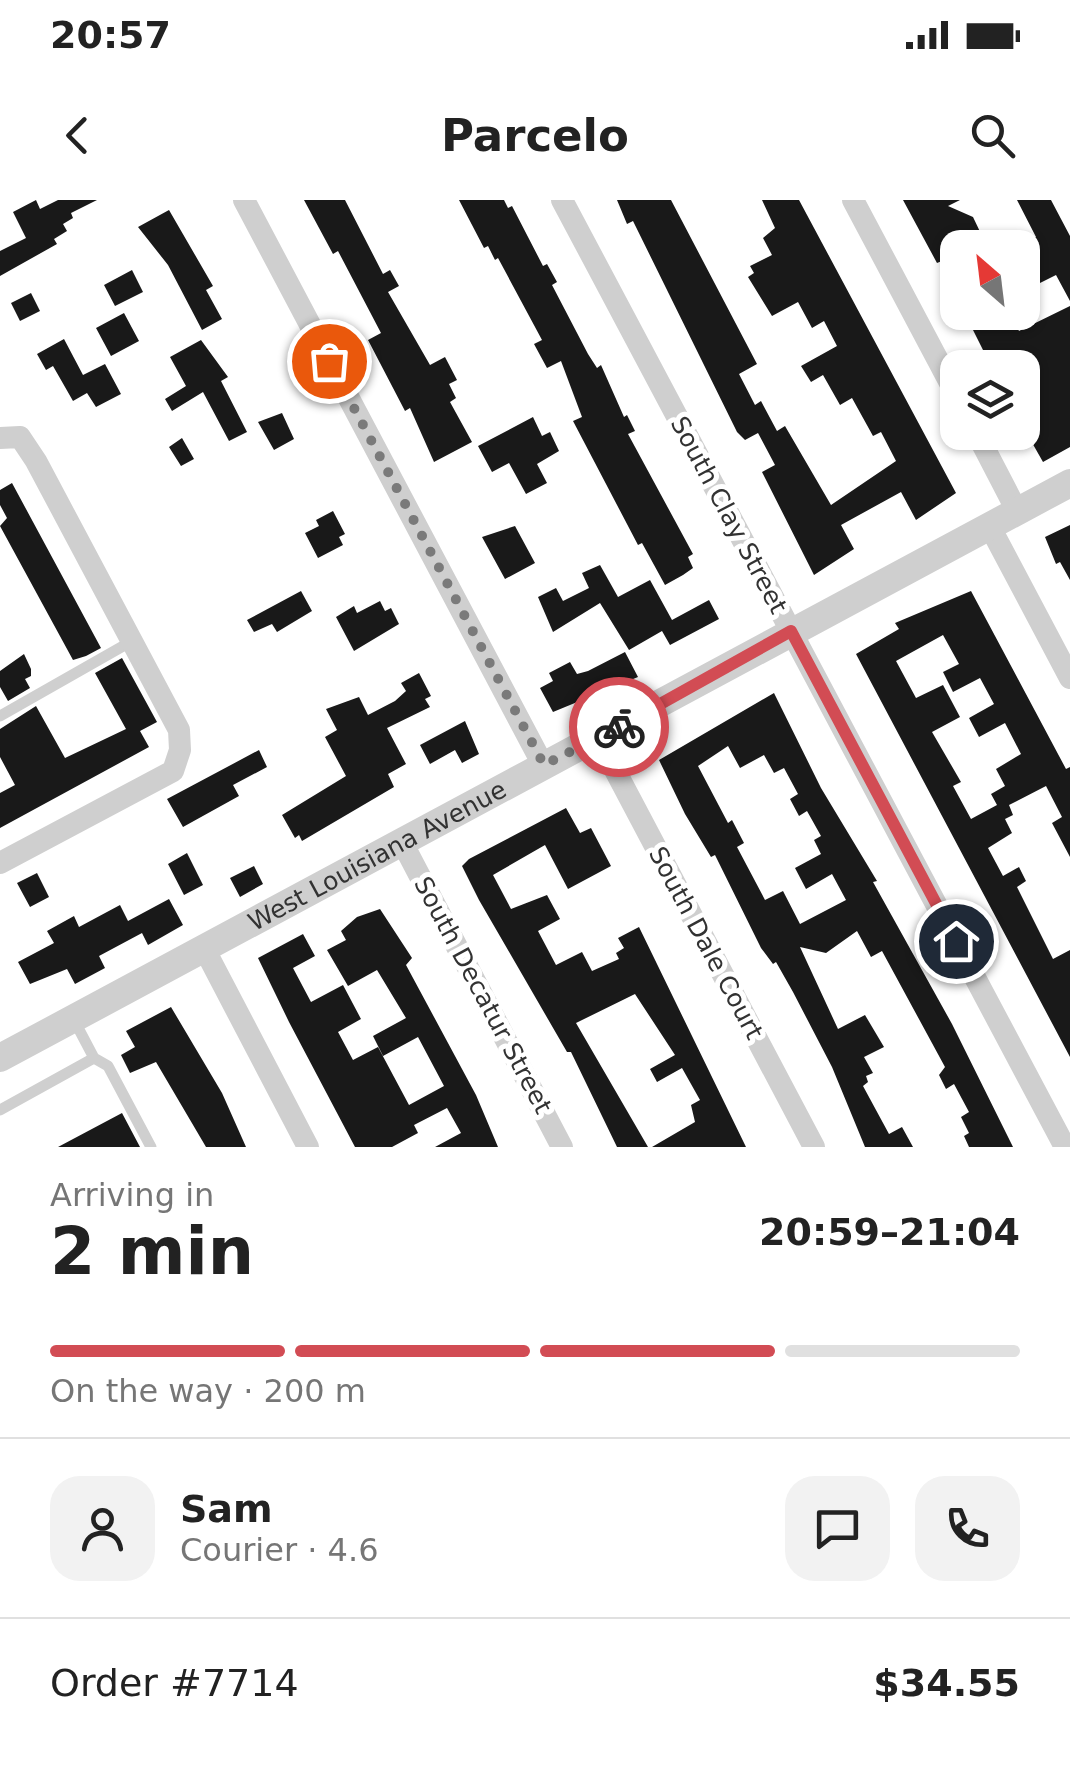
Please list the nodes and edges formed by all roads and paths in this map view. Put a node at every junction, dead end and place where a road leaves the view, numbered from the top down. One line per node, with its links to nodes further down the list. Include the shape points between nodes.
1 (244, 200): 15 (street)
2 (562, 200): 10 (street, South Clay Street)
3 (853, 200): 4 (street)
4 (940, 364)
5 (0, 438): 11 (street, via 20,438 36,461)
6 (985, 450): 8 (street)
7 (1070, 482): 8 (street, West Louisiana Avenue)
8 (1017, 512): 9 (street, West Louisiana Avenue)
9 (990, 528): 10 (street, West Louisiana Avenue); 12 (street)
10 (791, 631): 14 (street, West Louisiana Avenue); 27 (street, South Clay Street)
11 (132, 641): 13 (lane); 17 (street, via 179,730 173,772)
12 (1070, 678)
13 (0, 716)
14 (598, 738): 15 (street, West Louisiana Avenue); 26 (street, South Dale Court)
15 (544, 765): 16 (street, West Louisiana Avenue)
16 (403, 844): 18 (street, West Louisiana Avenue); 25 (street, South Decatur Street)
17 (0, 863)
18 (205, 950): 19 (street, West Louisiana Avenue); 24 (street)
19 (74, 1019): 20 (street, West Louisiana Avenue); 21 (lane)
20 (0, 1058)
21 (94, 1058): 22 (lane); 23 (lane, via 108,1066)
22 (0, 1110)
23 (151, 1147)
24 (308, 1147)
25 (562, 1147)
26 (814, 1147)
27 (1065, 1147)

